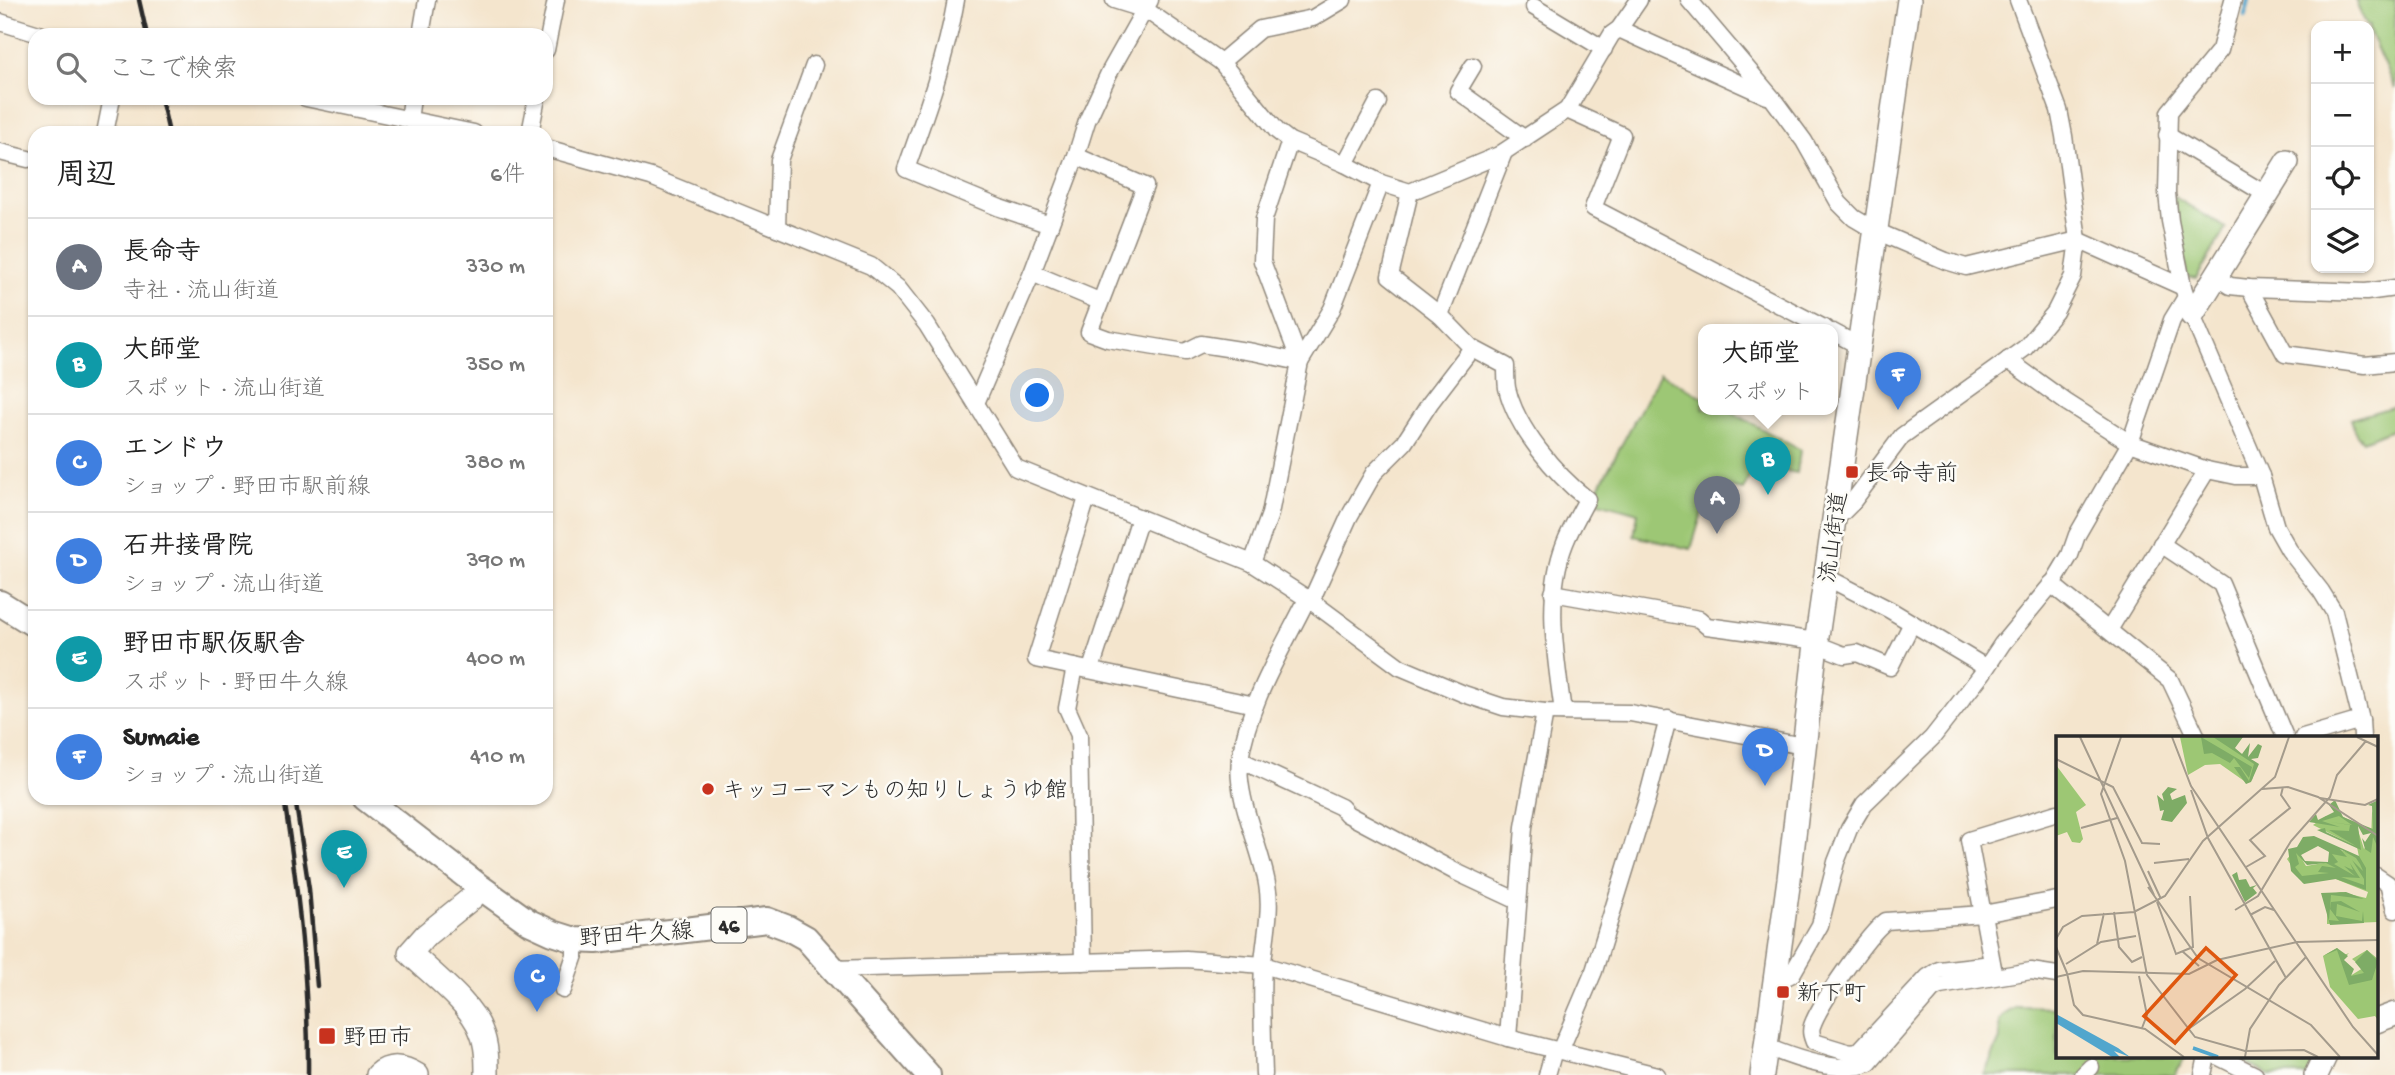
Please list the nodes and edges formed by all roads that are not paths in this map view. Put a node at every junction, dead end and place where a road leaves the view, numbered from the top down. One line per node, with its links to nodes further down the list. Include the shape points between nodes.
1 (427, 0): 14 (street)
2 (556, 0): 15 (street)
3 (957, 0): 46 (street, via 951,32 906,169)
4 (1114, 0): 11 (street)
5 (1343, 0): 19 (street, via 1313,18 1260,29)
6 (1639, 0): 16 (street)
7 (1689, 0): 22 (street)
8 (1909, 0): 48 (street, 流山街道)
9 (2018, 0): 49 (street, via 2059,110)
10 (2233, 0): 33 (street, via 2220,50 2169,112)
11 (1148, 5): 19 (street); 39 (street, via 1109,73)
12 (1534, 7): 18 (street)
13 (0, 22): 17 (street)
14 (422, 28)
15 (550, 28)
16 (1619, 29): 18 (street); 22 (street)
17 (28, 31)
18 (1604, 49): 28 (street)
19 (1221, 62): 35 (street)
20 (814, 65): 47 (street, via 779,160)
21 (1474, 66): 34 (street, via 1458,91)
22 (1773, 99): 48 (street, via 1804,141 1839,203)
23 (1378, 102): 42 (street)
24 (110, 105): 30 (street)
25 (339, 105): 29 (street)
26 (411, 105): 29 (street)
27 (536, 105): 32 (street)
28 (1567, 110): 34 (street); 57 (street, via 1622,135 1593,208)
29 (409, 120): 31 (street)
30 (106, 126)
31 (425, 126)
32 (531, 126)
33 (2166, 135): 45 (street); 54 (street, via 2167,193)
34 (1525, 139): 38 (street)
35 (1290, 141): 42 (street); 62 (street, via 1264,219 1262,261)
36 (553, 150): 47 (street, via 651,177)
37 (0, 152): 40 (street)
38 (1504, 152): 44 (street); 56 (street)
39 (1076, 156): 46 (street); 55 (street, via 1145,186)
40 (28, 159)
41 (2287, 162): 45 (street)
42 (1345, 163): 43 (street)
43 (1381, 183): 44 (street); 62 (street, via 1332,309)
44 (1410, 192): 56 (street, via 1390,276)
45 (2267, 195): 51 (street)
46 (1050, 225): 50 (street)
47 (776, 228): 64 (street, via 870,266 898,288)
48 (1876, 231): 49 (street, via 1966,267); 59 (street, 流山街道)
49 (2078, 240): 54 (street); 61 (street, via 2073,276 2055,312 2025,348)
50 (1032, 272): 55 (street); 64 (street)
51 (2216, 277): 52 (street, via 2230,286); 54 (street)
52 (2249, 288): 53 (street, via 2366,292); 63 (street, via 2285,354 2365,365)
53 (2395, 288)
54 (2187, 300): 65 (street, via 2172,320); 67 (street)
55 (1100, 302): 62 (street, via 1089,331 1108,339 1185,352 1201,344)
56 (1440, 314): 60 (street)
57 (1816, 324)
58 (1838, 335): 59 (street)
59 (1859, 346): 70 (street, 流山街道)
60 (1472, 348): 75 (street, via 1506,366 1513,406 1525,429 1566,482 1587,499 1564,545); 76 (street, via 1404,443 1374,473)
61 (2008, 360): 65 (street); 70 (street, via 1902,436)
62 (1300, 362): 72 (street, via 1270,514)
63 (2395, 362)
64 (976, 403): 68 (street, via 1016,468)
65 (2130, 443): 66 (street); 74 (street)
66 (2207, 470): 67 (street); 71 (street)
67 (2261, 476): 88 (street, via 2276,527 2334,612)
68 (1087, 498): 69 (street); 83 (street, via 1036,659)
69 (1140, 518): 72 (street); 83 (street)
70 (1833, 522): 73 (street, 流山街道)
71 (2161, 544): 80 (street); 90 (street, via 2221,584)
72 (1252, 563): 76 (street)
73 (1826, 577): 79 (street); 81 (street, 流山街道)
74 (2051, 584): 80 (street); 82 (street)
75 (1553, 593): 81 (street, via 1699,619 1707,626); 86 (street)
76 (1309, 600): 84 (street); 85 (street, via 1400,667 1503,707)
77 (0, 603): 78 (main road)
78 (28, 621)
79 (1912, 623): 81 (street, via 1890,667 1857,653 1844,655); 82 (street)
80 (2109, 630): 89 (street, via 2170,680)
81 (1817, 642): 93 (street, 流山街道)
82 (1985, 667): 109 (street, via 1932,738 1864,804 1836,862 1820,925 1792,974)
83 (1083, 668): 84 (street); 104 (street, via 1067,708 1079,735)
84 (1255, 705): 94 (street)
85 (1545, 712): 86 (street); 100 (street, via 1524,827)
86 (1563, 712): 87 (street)
87 (1668, 719): 93 (street); 115 (street, via 1594,971)
88 (2361, 720): 91 (street); 92 (street)
89 (2197, 736)
90 (2285, 736)
91 (2306, 736)
92 (2362, 736)
93 (1803, 746): 109 (street, 流山街道)
94 (1240, 760): 100 (street, via 1341,807 1455,872); 105 (street, via 1251,832 1268,884)
95 (374, 805): 98 (main road, 野田牛久線 / 46)
96 (2056, 813): 102 (street, via 1969,840)
97 (2384, 883): 101 (street)
98 (481, 887): 103 (main road, 野田牛久線 / 46, via 529,922); 120 (street, via 410,953 470,1012 481,1029 487,1051)
99 (2056, 900): 102 (street)
100 (1518, 901): 113 (street)
101 (2395, 910)
102 (1983, 914): 107 (street); 107 (street, via 1886,921 1875,929 1833,989 1812,1027 1812,1038 1858,1052 1939,970)
103 (575, 940): 106 (main road, 野田牛久線 / 46, via 767,920 806,938); 110 (street, via 575,955)
104 (1083, 962): 105 (street, via 1186,959); 106 (street)
105 (1263, 965): 113 (street); 122 (street)
106 (833, 969): 121 (main road, 野田牛久線 / 46)
107 (1993, 970): 108 (street); 114 (street, via 1933,989 1859,1069 1844,1072)
108 (2056, 975)
109 (1776, 982): 114 (street, 流山街道)
110 (563, 990)
111 (2395, 1014): 112 (street)
112 (2378, 1020)
113 (1508, 1038): 115 (street)
114 (1767, 1047): 125 (street, 流山街道)
115 (1557, 1050): 123 (street); 124 (street)
116 (2221, 1058): 126 (street)
117 (2324, 1058): 127 (street)
118 (378, 1075): 119 (street, via 386,1068 405,1068)
119 (417, 1075)
120 (486, 1075)
121 (928, 1075)
122 (1264, 1075)
123 (1547, 1075)
124 (1657, 1075)
125 (1762, 1075)
126 (2255, 1075)
127 (2316, 1075)

